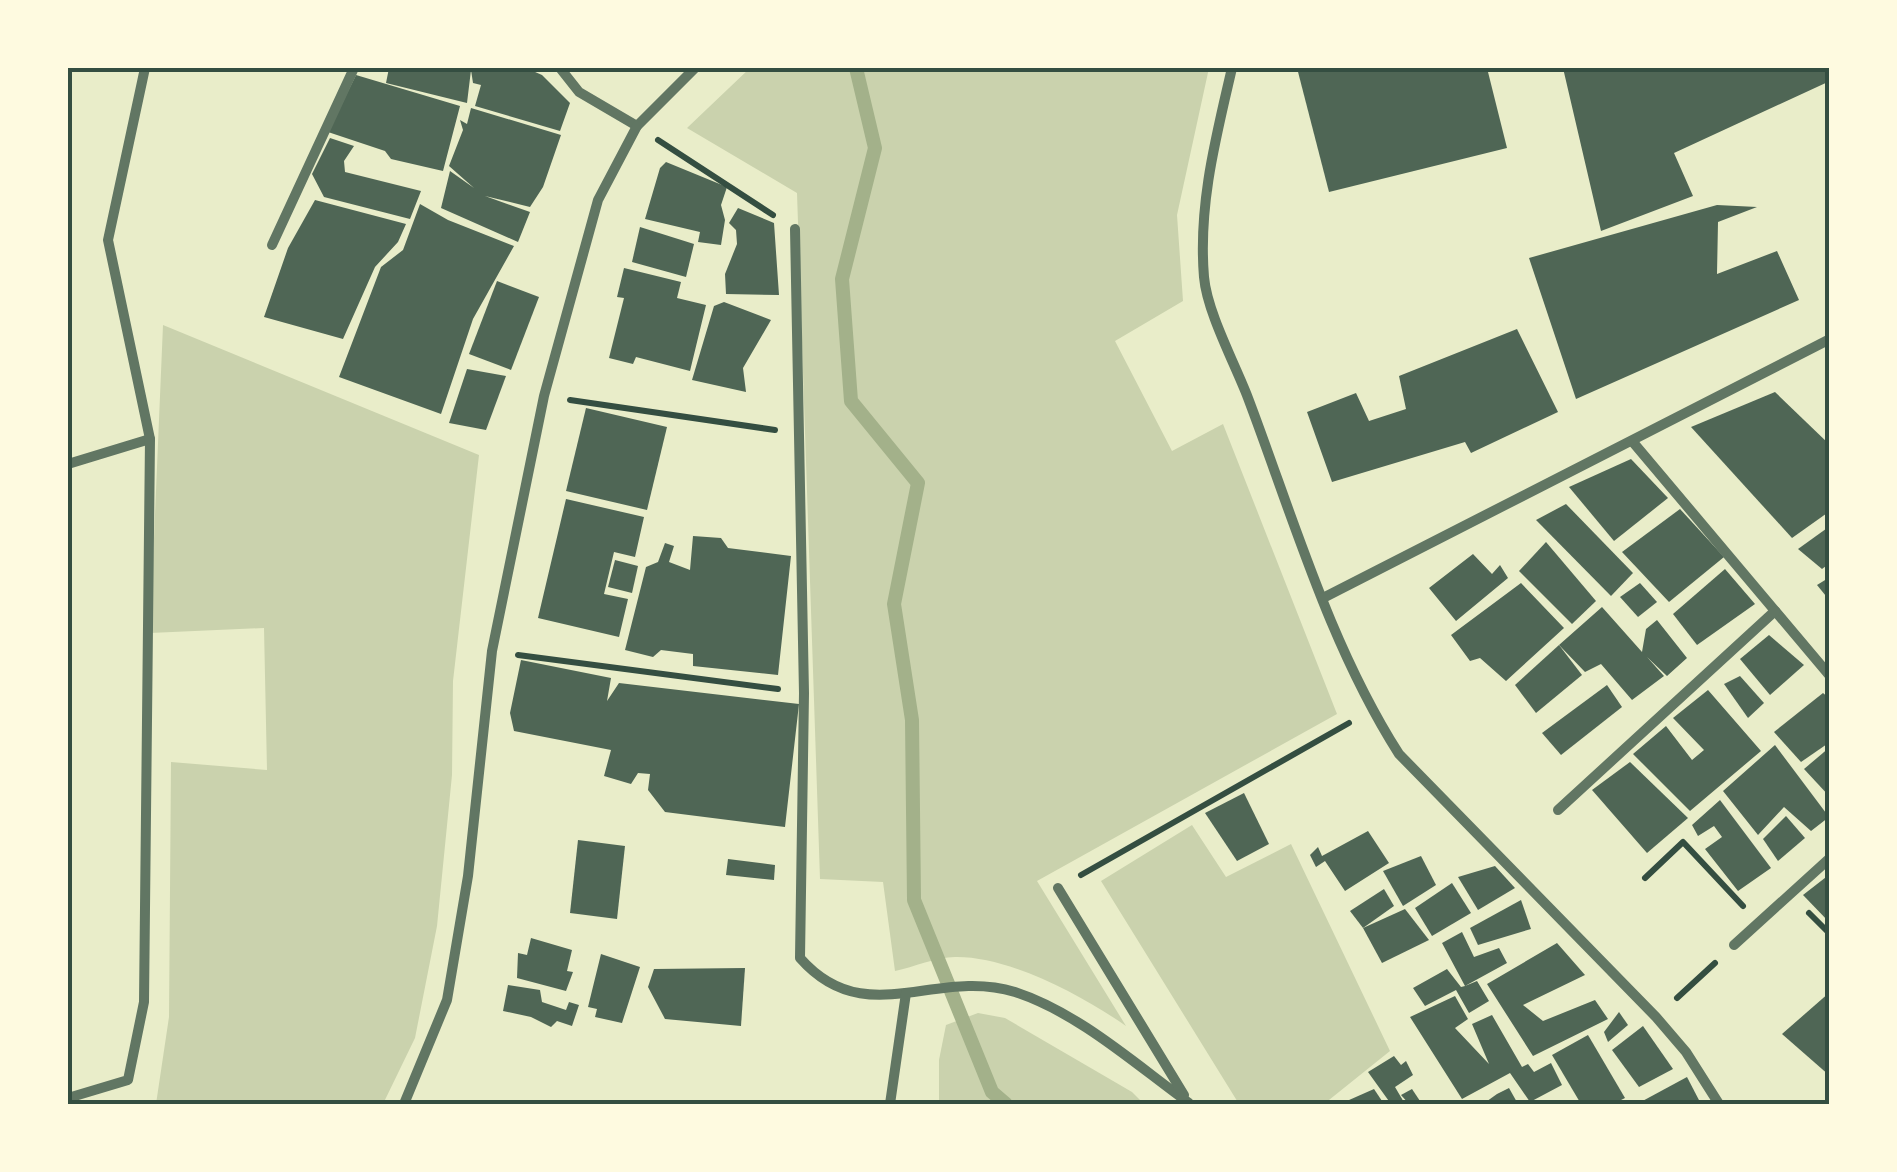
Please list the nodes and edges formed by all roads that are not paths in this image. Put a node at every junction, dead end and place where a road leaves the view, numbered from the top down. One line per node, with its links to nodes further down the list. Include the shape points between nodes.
1 (144, 68): 10 (street, via 108,240)
2 (354, 68): 8 (street)
3 (560, 68): 6 (street, via 579,92)
4 (695, 68): 6 (street)
5 (1232, 68): 13 (street, via 1207,174 1204,282)
6 (637, 126): 22 (street, via 598,200 544,396 492,652 454,963 433,1041)
7 (796, 229): 20 (street, via 804,693 800,958 849,993)
8 (272, 245)
9 (1830, 339): 11 (street)
10 (150, 439): 12 (street); 21 (street, via 144,1002 128,1080)
11 (1632, 441): 13 (street); 14 (street)
12 (68, 464)
13 (1323, 598): 25 (street, via 1372,710 1399,754 1656,1017)
14 (1775, 611): 15 (street); 16 (street)
15 (1830, 676)
16 (1558, 810)
17 (1830, 858): 19 (street)
18 (1058, 888): 24 (street)
19 (1734, 945)
20 (906, 993): 23 (street); 24 (street, via 980,985 1024,995 1063,1013)
21 (68, 1098)
22 (404, 1104)
23 (890, 1104)
24 (1189, 1104)
25 (1719, 1104)

